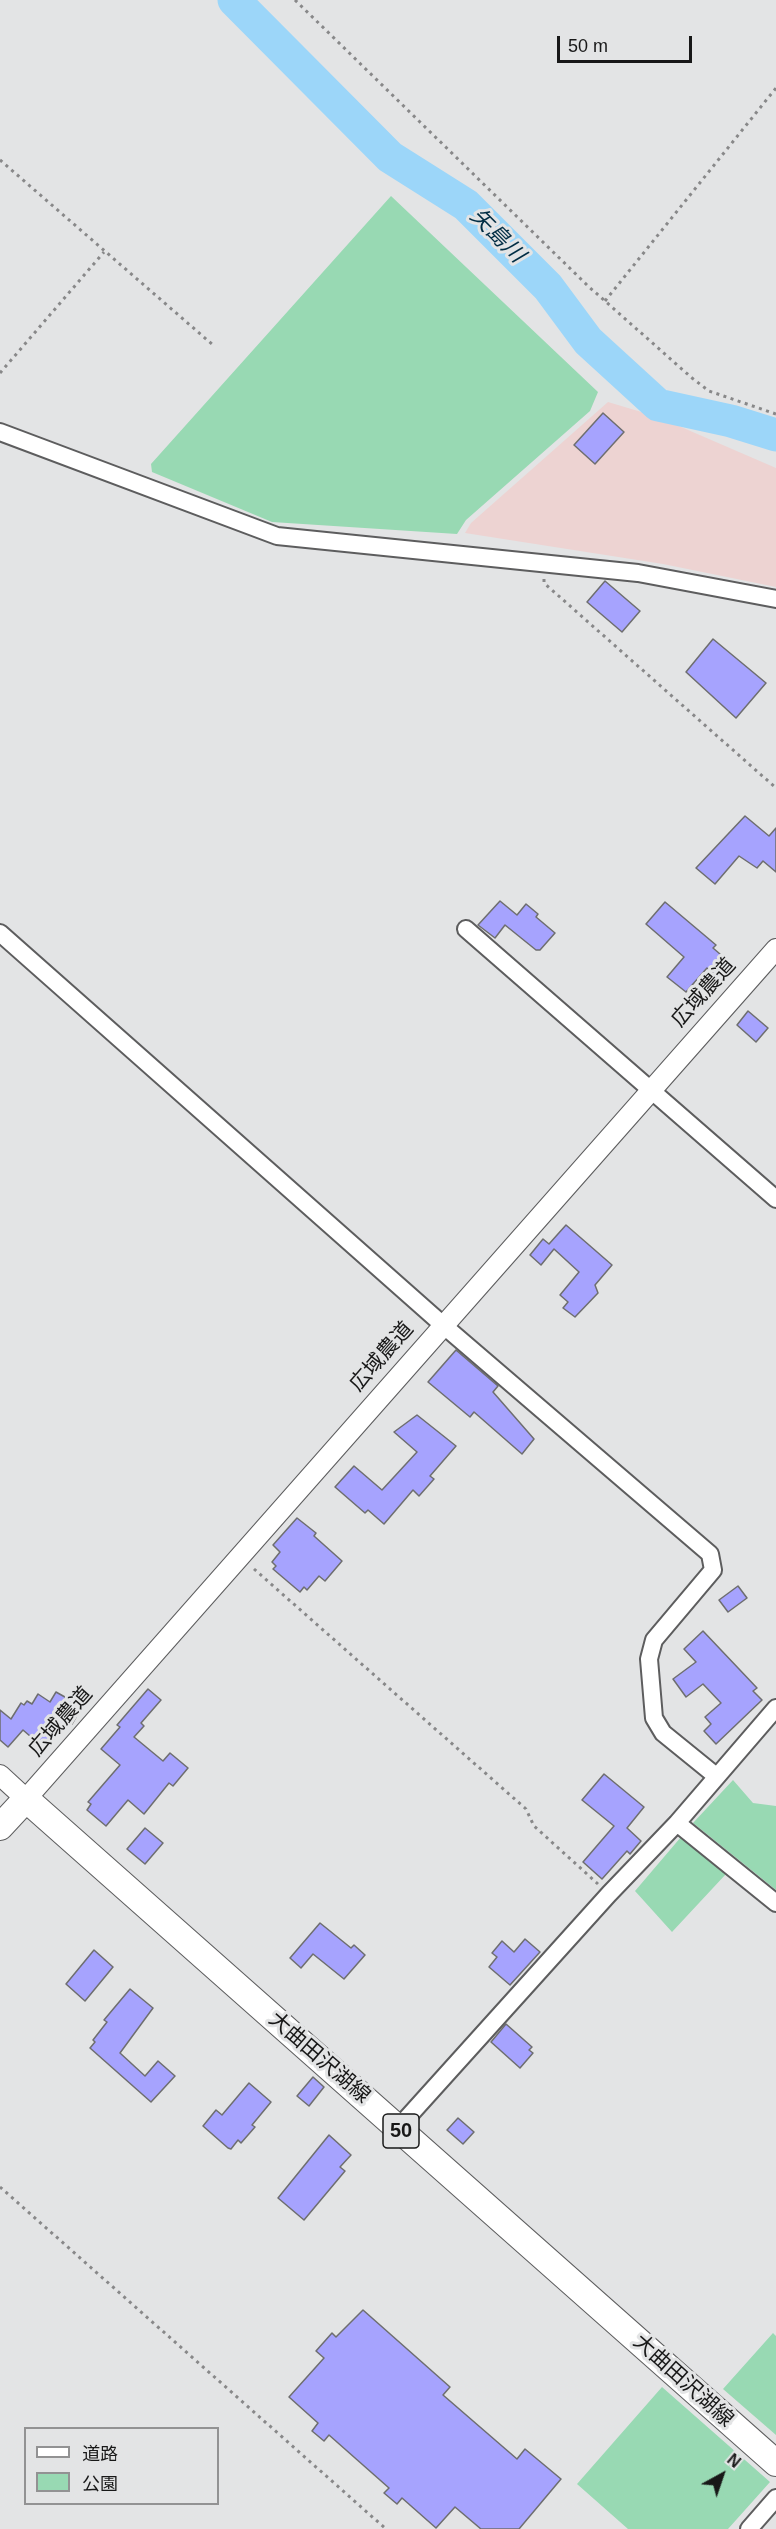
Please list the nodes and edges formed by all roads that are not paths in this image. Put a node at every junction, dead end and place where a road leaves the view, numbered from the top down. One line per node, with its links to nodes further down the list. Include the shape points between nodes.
1 (0, 432): 2 (street, via 277,536 638,573)
2 (776, 599)
3 (466, 929): 6 (street)
4 (0, 933): 8 (street)
5 (776, 949): 6 (street, 広域農道)
6 (650, 1090): 7 (street); 8 (street, 広域農道)
7 (776, 1199)
8 (443, 1324): 11 (street, via 710,1554 713,1570 654,1640 648,1659 654,1718 663,1733); 12 (street, 広域農道)
9 (776, 1708): 11 (street)
10 (0, 1775): 12 (street)
11 (716, 1776): 13 (street)
12 (26, 1799): 14 (main road); 16 (main road, 大曲田沢湖線 / 50)
13 (677, 1823): 15 (street); 16 (street)
14 (0, 1827)
15 (776, 1903)
16 (398, 2128): 17 (main road, 大曲田沢湖線 / 50)
17 (776, 2463)
18 (776, 2498): 19 (street)
19 (749, 2529)

